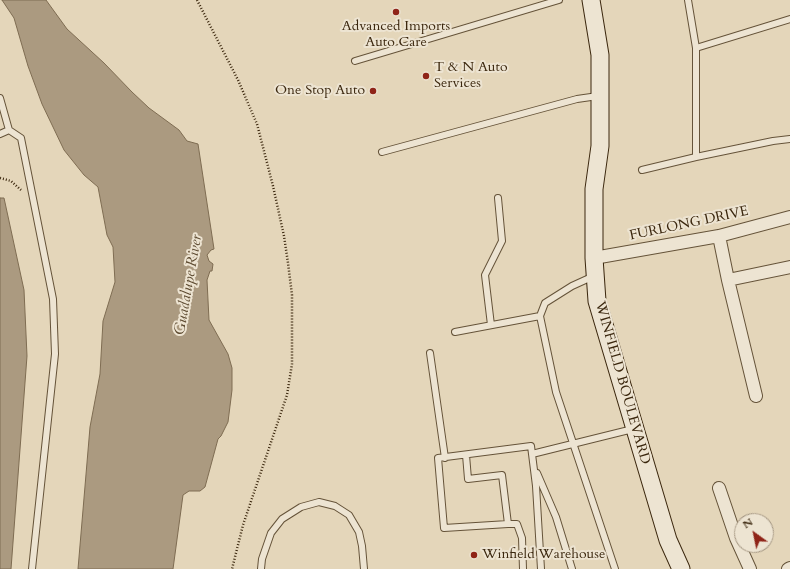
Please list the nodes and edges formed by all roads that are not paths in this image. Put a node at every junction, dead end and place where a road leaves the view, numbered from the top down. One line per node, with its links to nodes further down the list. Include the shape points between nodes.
1 (559, 0): 6 (lane)
2 (591, 0): 7 (street, WINFIELD BOULEVARD, via 600,55)
3 (688, 0): 5 (lane)
4 (790, 20): 5 (lane)
5 (696, 48): 13 (lane)
6 (354, 61)
7 (600, 96): 12 (lane, via 577,99); 18 (street, WINFIELD BOULEVARD, via 600,146 594,190)
8 (0, 98): 9 (lane)
9 (9, 130): 10 (lane); 35 (lane, via 21,138 53,299 55,354)
10 (0, 134)
11 (790, 139): 13 (lane)
12 (382, 152)
13 (696, 157): 14 (lane)
14 (642, 170)
15 (498, 198): 23 (lane, via 502,241 485,275)
16 (790, 217): 17 (street, FURLONG DRIVE)
17 (719, 236): 18 (street, FURLONG DRIVE); 21 (street)
18 (594, 258): 20 (street, WINFIELD BOULEVARD)
19 (790, 267): 21 (street)
20 (595, 276): 22 (lane, via 572,286 545,303); 27 (street, WINFIELD BOULEVARD, via 597,301)
21 (728, 280): 26 (street)
22 (540, 316): 23 (lane); 28 (lane, via 556,392)
23 (491, 325): 24 (lane)
24 (455, 332)
25 (430, 352): 31 (lane)
26 (756, 396)
27 (635, 429): 28 (lane); 42 (street, WINFIELD BOULEVARD, via 668,540)
28 (573, 444): 29 (lane); 41 (lane)
29 (532, 454): 30 (lane, via 531,446); 32 (lane)
30 (466, 455): 31 (lane); 34 (lane, via 468,479 502,475)
31 (445, 458): 34 (lane, via 438,458 444,528)
32 (534, 466): 39 (lane); 40 (lane, via 556,517)
33 (720, 488): 43 (street, via 736,538)
34 (508, 524): 38 (lane, via 517,524 522,538)
35 (32, 569)
36 (261, 569): 37 (lane, via 270,534 282,519 301,507 319,502 335,506 349,515 359,532)
37 (364, 569)
38 (524, 569)
39 (541, 569)
40 (572, 569)
41 (615, 569)
42 (681, 569)
43 (750, 569)

